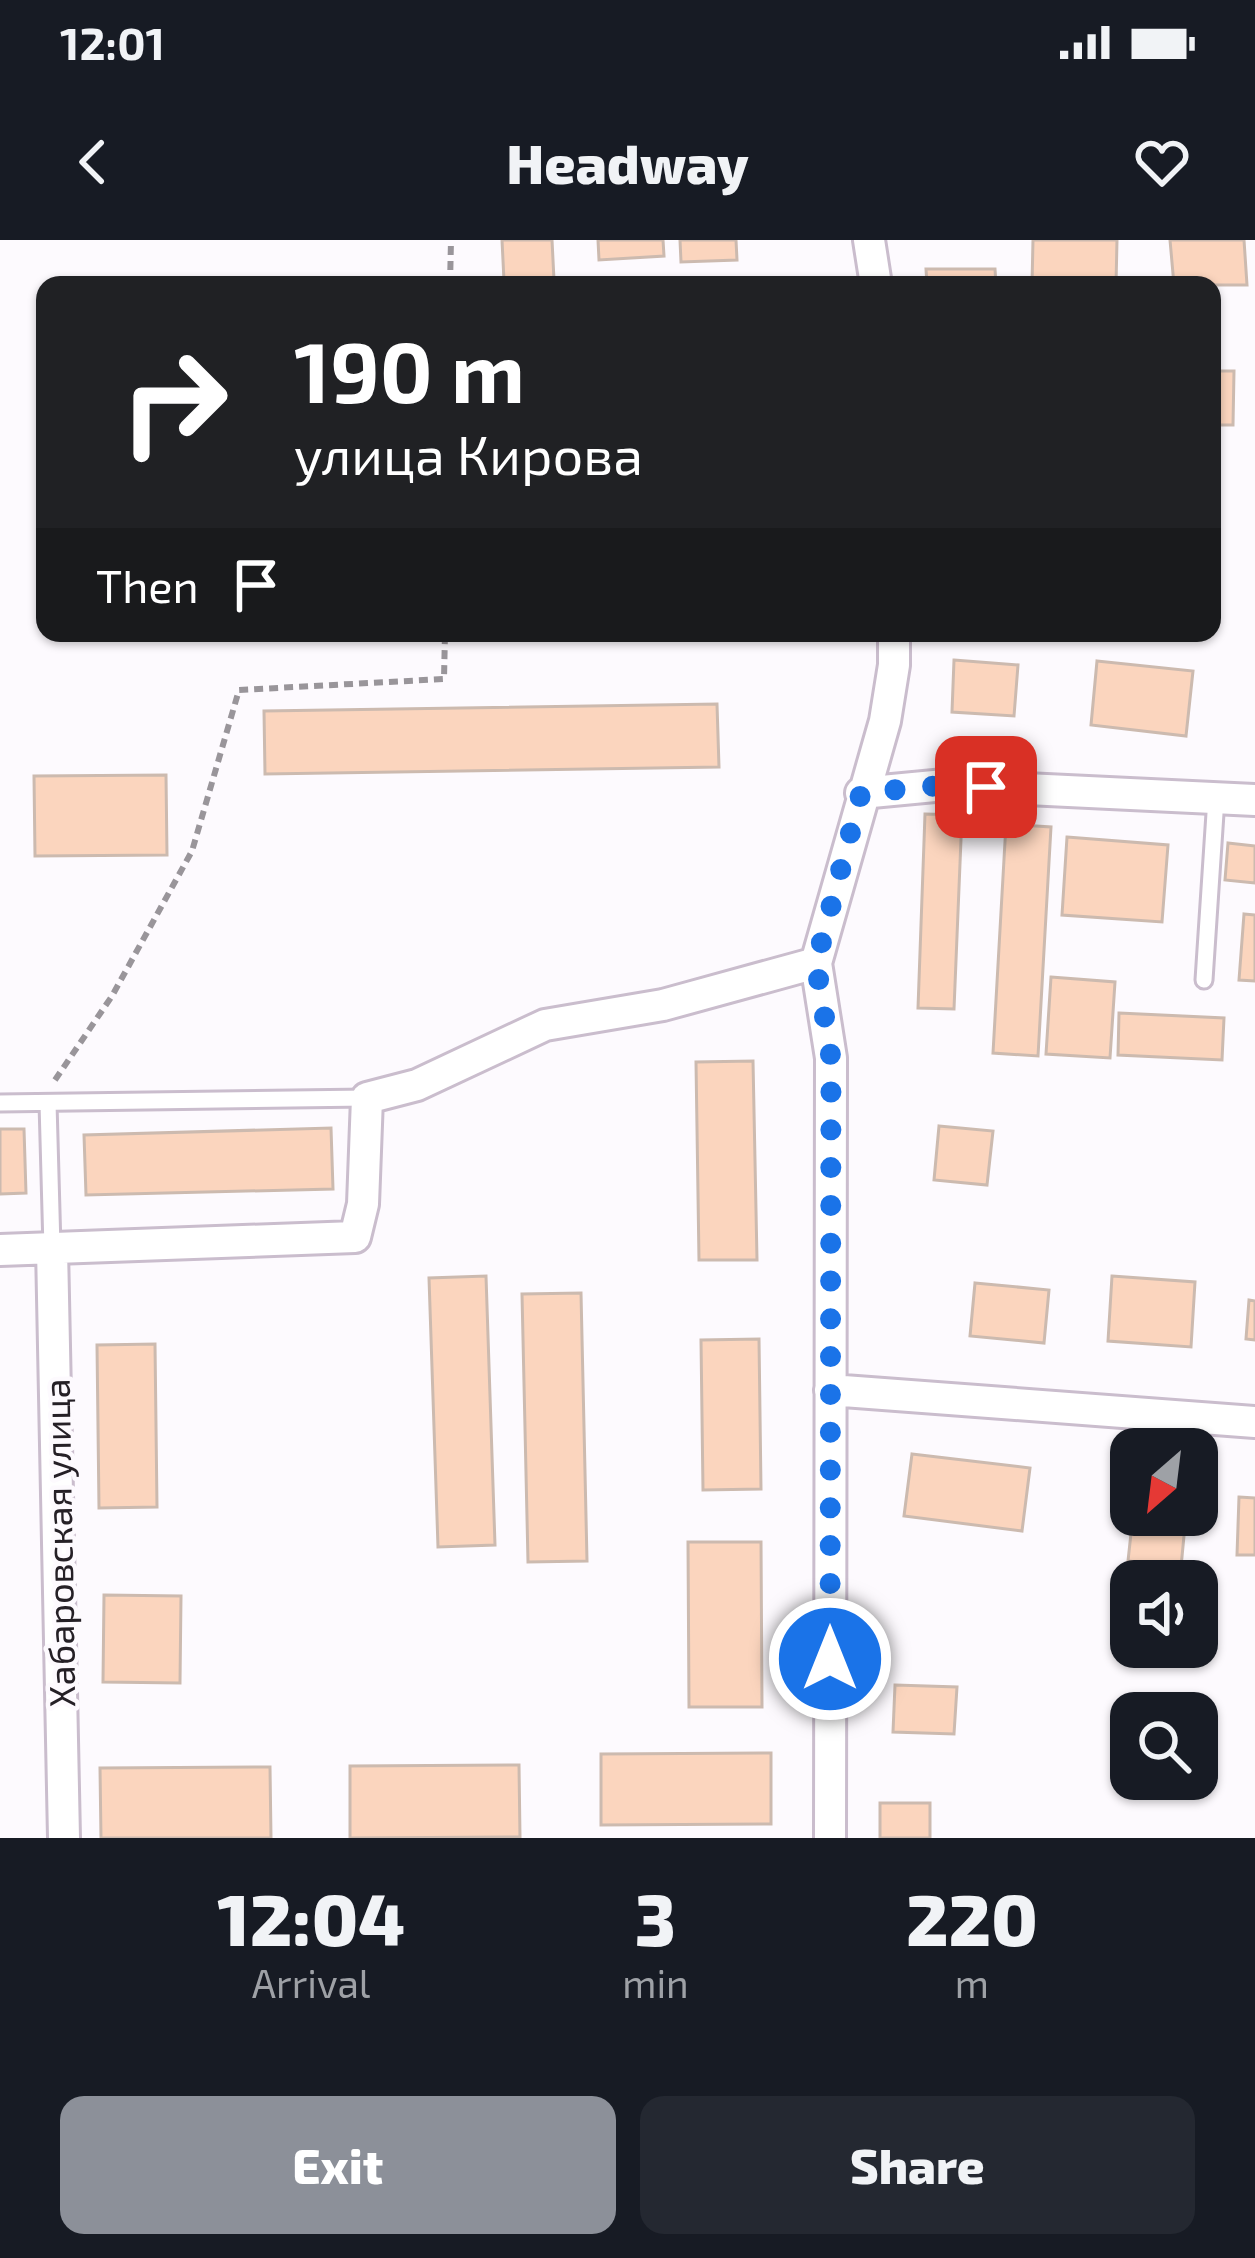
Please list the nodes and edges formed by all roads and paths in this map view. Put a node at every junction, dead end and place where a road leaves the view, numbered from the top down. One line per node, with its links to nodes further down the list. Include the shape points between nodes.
1 (451, 240): 3 (path)
2 (869, 240): 4 (street)
3 (450, 276)
4 (875, 276)
5 (445, 642): 14 (path, via 444,679 239,690 191,851 112,996 58,1070)
6 (894, 642): 7 (street, via 884,721)
7 (861, 793): 8 (street, via 945,785); 10 (street)
8 (1216, 797): 9 (street); 11 (lane)
9 (1255, 800)
10 (816, 963): 12 (street, via 663,1005 545,1025 417,1085); 17 (street, via 831,1058)
11 (1204, 980)
12 (367, 1098): 14 (lane); 15 (street, via 355,1237)
13 (0, 1103): 14 (lane)
14 (47, 1103): 15 (lane)
15 (52, 1248): 16 (street); 19 (street, Хабаровская улица)
16 (0, 1250)
17 (830, 1390): 18 (street); 20 (street)
18 (1255, 1422)
19 (64, 1838)
20 (830, 1838)

